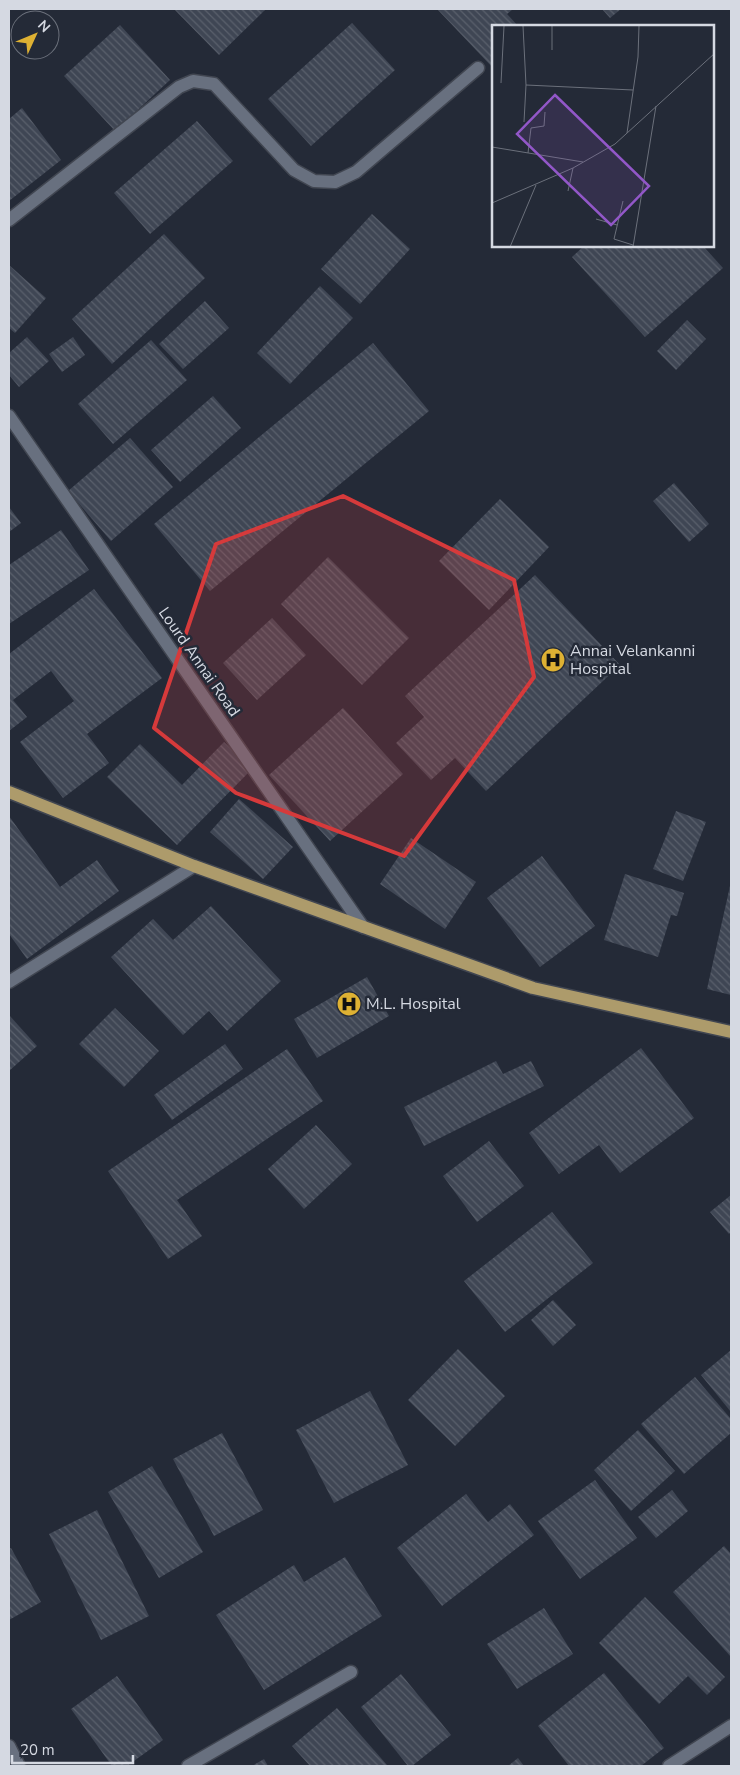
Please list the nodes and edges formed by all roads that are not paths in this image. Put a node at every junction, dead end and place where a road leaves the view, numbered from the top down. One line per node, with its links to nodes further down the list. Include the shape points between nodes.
1 (478, 68): 2 (street, via 356,172 335,182 314,181 294,170 214,84 193,81 179,87)
2 (9, 220)
3 (9, 416): 6 (street, Lourd Annai Road)
4 (9, 792): 5 (main road)
5 (194, 866): 6 (main road); 7 (street)
6 (363, 927): 8 (main road, via 533,988)
7 (9, 982)
8 (731, 1032)
9 (351, 1672): 13 (street)
10 (731, 1726): 14 (street)
11 (9, 1746): 12 (street)
12 (19, 1766)
13 (188, 1766)
14 (669, 1766)

